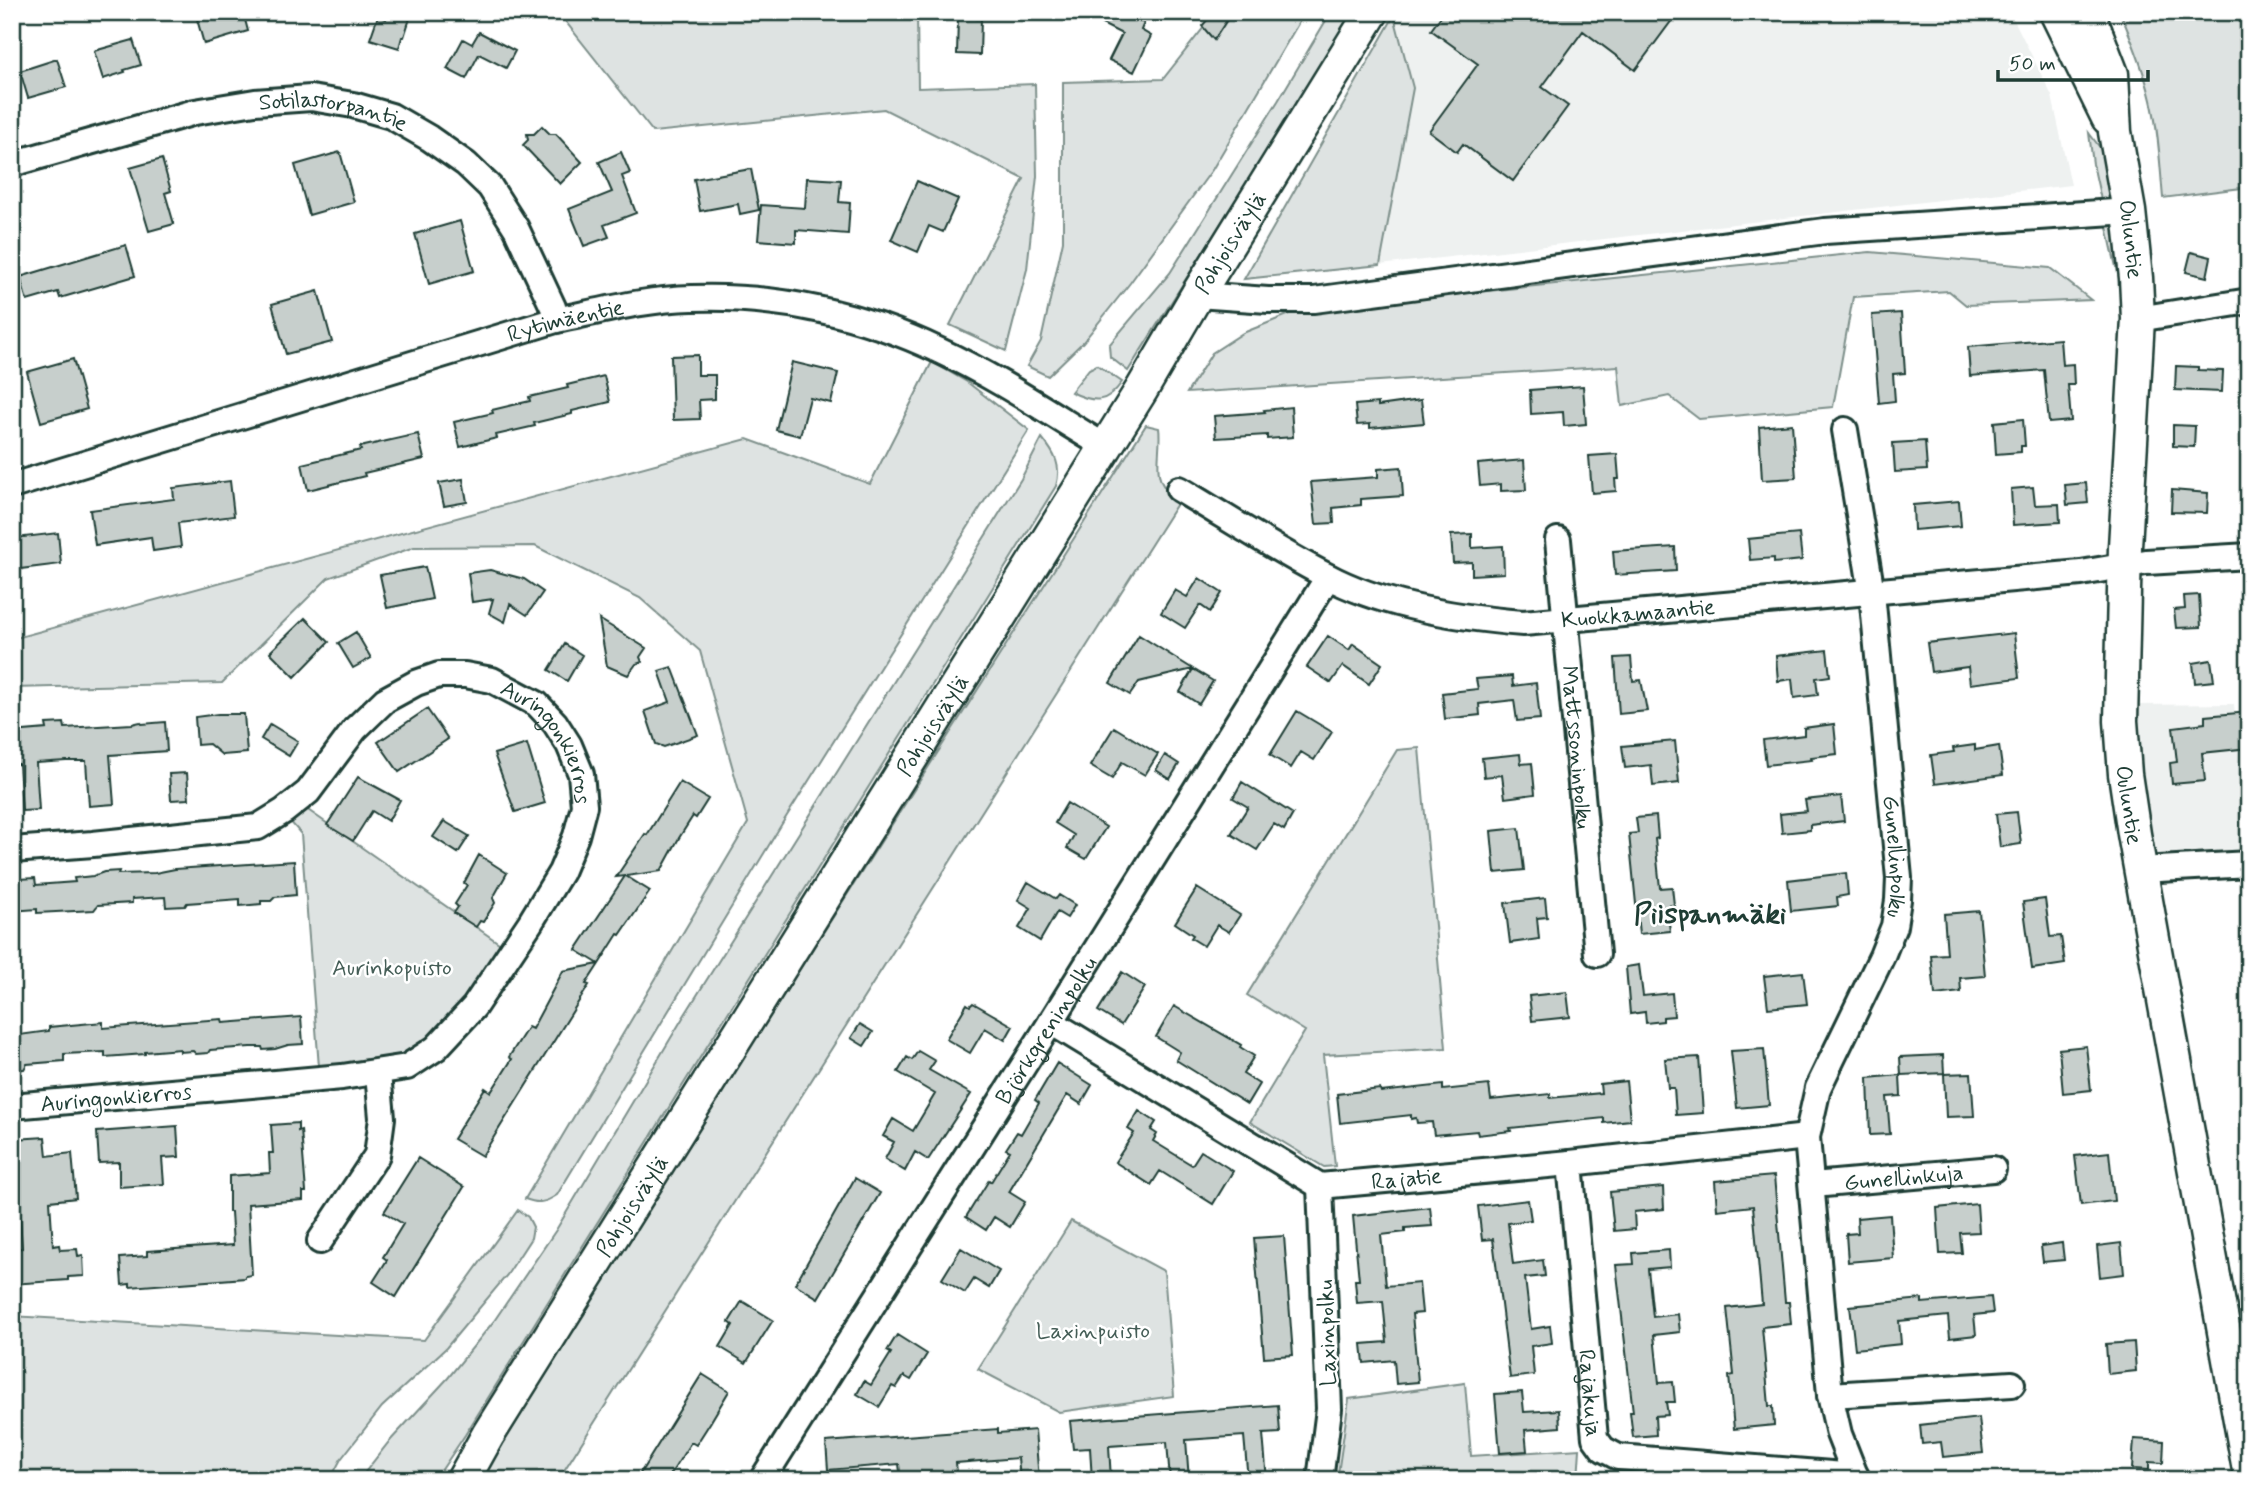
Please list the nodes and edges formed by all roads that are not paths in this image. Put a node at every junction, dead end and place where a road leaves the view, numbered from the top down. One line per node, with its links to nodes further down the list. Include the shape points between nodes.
1 (1372, 12): 7 (main road, Pohjoisväylä)
2 (2056, 12): 4 (main road, Ouluntie)
3 (2088, 12): 4 (main road, Ouluntie, via 2112,74)
4 (2115, 132): 6 (main road, Ouluntie)
5 (12, 164): 10 (street, Sotilastorpantie, via 195,111 311,98 353,105 391,116 429,138 490,187 516,228)
6 (2129, 211): 7 (street, via 1825,231 1314,300); 9 (main road, Ouluntie)
7 (1197, 295): 12 (main road, Pohjoisväylä)
8 (2249, 300): 9 (street)
9 (2138, 319): 17 (main road, Ouluntie)
10 (556, 320): 12 (street, Rytimäentie, via 643,302 692,298 797,304 887,329 940,351); 13 (street, Rytimäentie)
11 (1845, 430): 19 (street, Gunellinpolku)
12 (1106, 447): 36 (main road, Pohjoisväylä)
13 (12, 486)
14 (1179, 489): 18 (street, Kuokkamaantie)
15 (1558, 540): 20 (street, Mattssoninpolku)
16 (2249, 556): 17 (street, Kuokkamaantie)
17 (2124, 565): 19 (street, Kuokkamaantie); 23 (main road, Ouluntie, via 2121,721)
18 (1328, 577): 20 (street, Kuokkamaantie, via 1367,593 1466,618 1523,623); 25 (street, Björkgreninpolku)
19 (1872, 593): 20 (street, Kuokkamaantie); 28 (street, Gunellinpolku, via 1898,900 1882,956 1818,1088)
20 (1566, 619): 24 (street, Mattssoninpolku)
21 (12, 850): 26 (street, Auringonkierros, via 258,827 307,792 355,729 385,700 416,683 439,675 465,675 518,692 555,723 581,774 584,806 576,836 561,872 474,1007 436,1048 407,1067)
22 (2249, 864): 23 (street)
23 (2141, 870): 37 (main road, Ouluntie)
24 (1597, 954)
25 (1051, 1022): 32 (street); 41 (street, Björkgreninpolku)
26 (378, 1073): 27 (street, Auringonkierros); 33 (street, via 382,1118 377,1155)
27 (12, 1106)
28 (1807, 1138): 29 (street, Rajatie); 31 (street, Gunellinpolku)
29 (1570, 1163): 32 (street, Rajatie); 38 (street, Rajakuja, via 1595,1438 1603,1449 1618,1457)
30 (1993, 1169): 31 (street, Gunellinkuja)
31 (1813, 1185): 35 (street, Gunellinpolku)
32 (1320, 1186): 42 (street, Laxinpolku, via 1329,1409)
33 (320, 1241)
34 (2012, 1384): 35 (street)
35 (1830, 1395): 38 (street, Gunellinpolku)
36 (488, 1435): 39 (main road, Pohjoisväylä); 40 (main road, Pohjoisväylä)
37 (2249, 1470)
38 (1856, 1478)
39 (457, 1480)
40 (463, 1480)
41 (762, 1480)
42 (1320, 1480)

